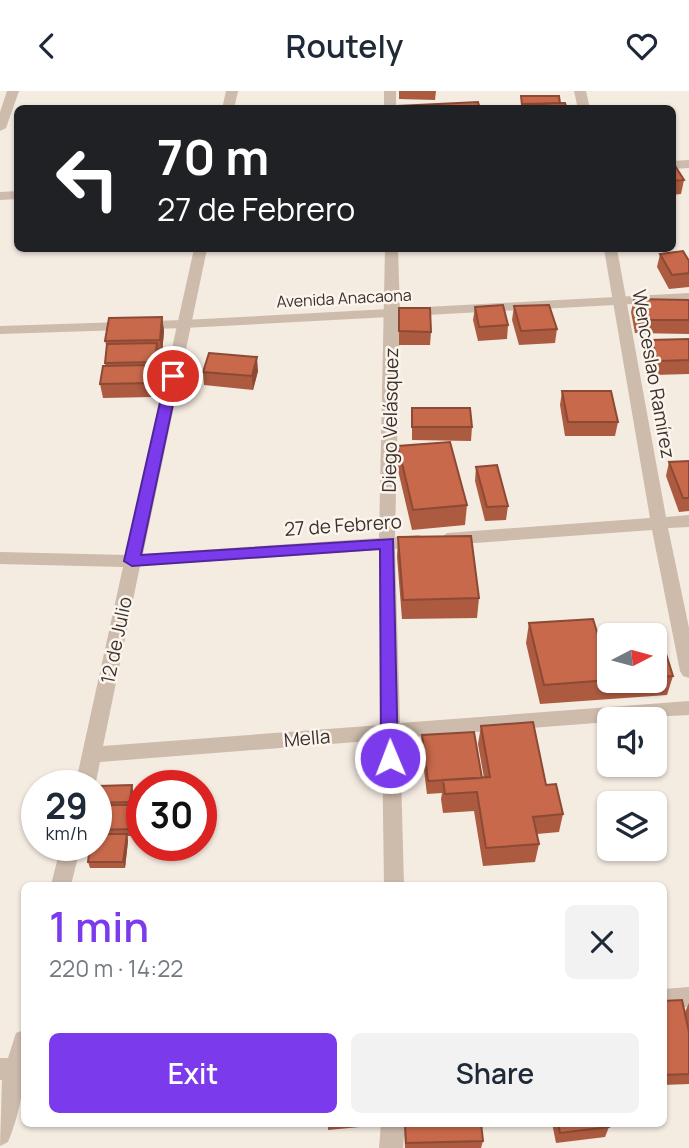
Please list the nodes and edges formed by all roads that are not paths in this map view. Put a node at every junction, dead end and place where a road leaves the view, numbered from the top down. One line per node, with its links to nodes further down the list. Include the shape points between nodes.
1 (13, 91): 2 (street)
2 (0, 128)
3 (199, 252): 9 (street, 12 de Julio)
4 (392, 252): 8 (street, Diego Velásquez)
5 (611, 252): 7 (street, Wenceslao Ramírez)
6 (689, 297): 7 (street, Avenida Anacaona)
7 (619, 300): 8 (street, Avenida Anacaona); 12 (street, Wenceslao Ramírez)
8 (393, 312): 9 (street, Avenida Anacaona); 13 (street, Diego Velásquez)
9 (184, 324): 10 (street, Avenida Anacaona); 15 (street, 12 de Julio)
10 (0, 330)
11 (689, 521): 12 (street, 27 de Febrero)
12 (659, 524): 13 (street, 27 de Febrero); 16 (street, Wenceslao Ramírez)
13 (387, 543): 15 (street, 27 de Febrero); 18 (street, Diego Velásquez)
14 (0, 558): 15 (street, 27 de Febrero)
15 (132, 561): 19 (street, 12 de Julio)
16 (689, 671)
17 (689, 708): 18 (street, Mella)
18 (389, 732): 19 (street, Mella); 23 (street, Diego Velásquez)
19 (92, 755): 20 (street, 12 de Julio)
20 (89, 770)
21 (67, 861): 22 (street)
22 (62, 882)
23 (394, 882)
24 (689, 997): 25 (street)
25 (667, 999)
26 (21, 1050): 27 (street)
27 (14, 1070): 29 (street)
28 (393, 1127): 30 (street)
29 (0, 1134)
30 (391, 1148)

